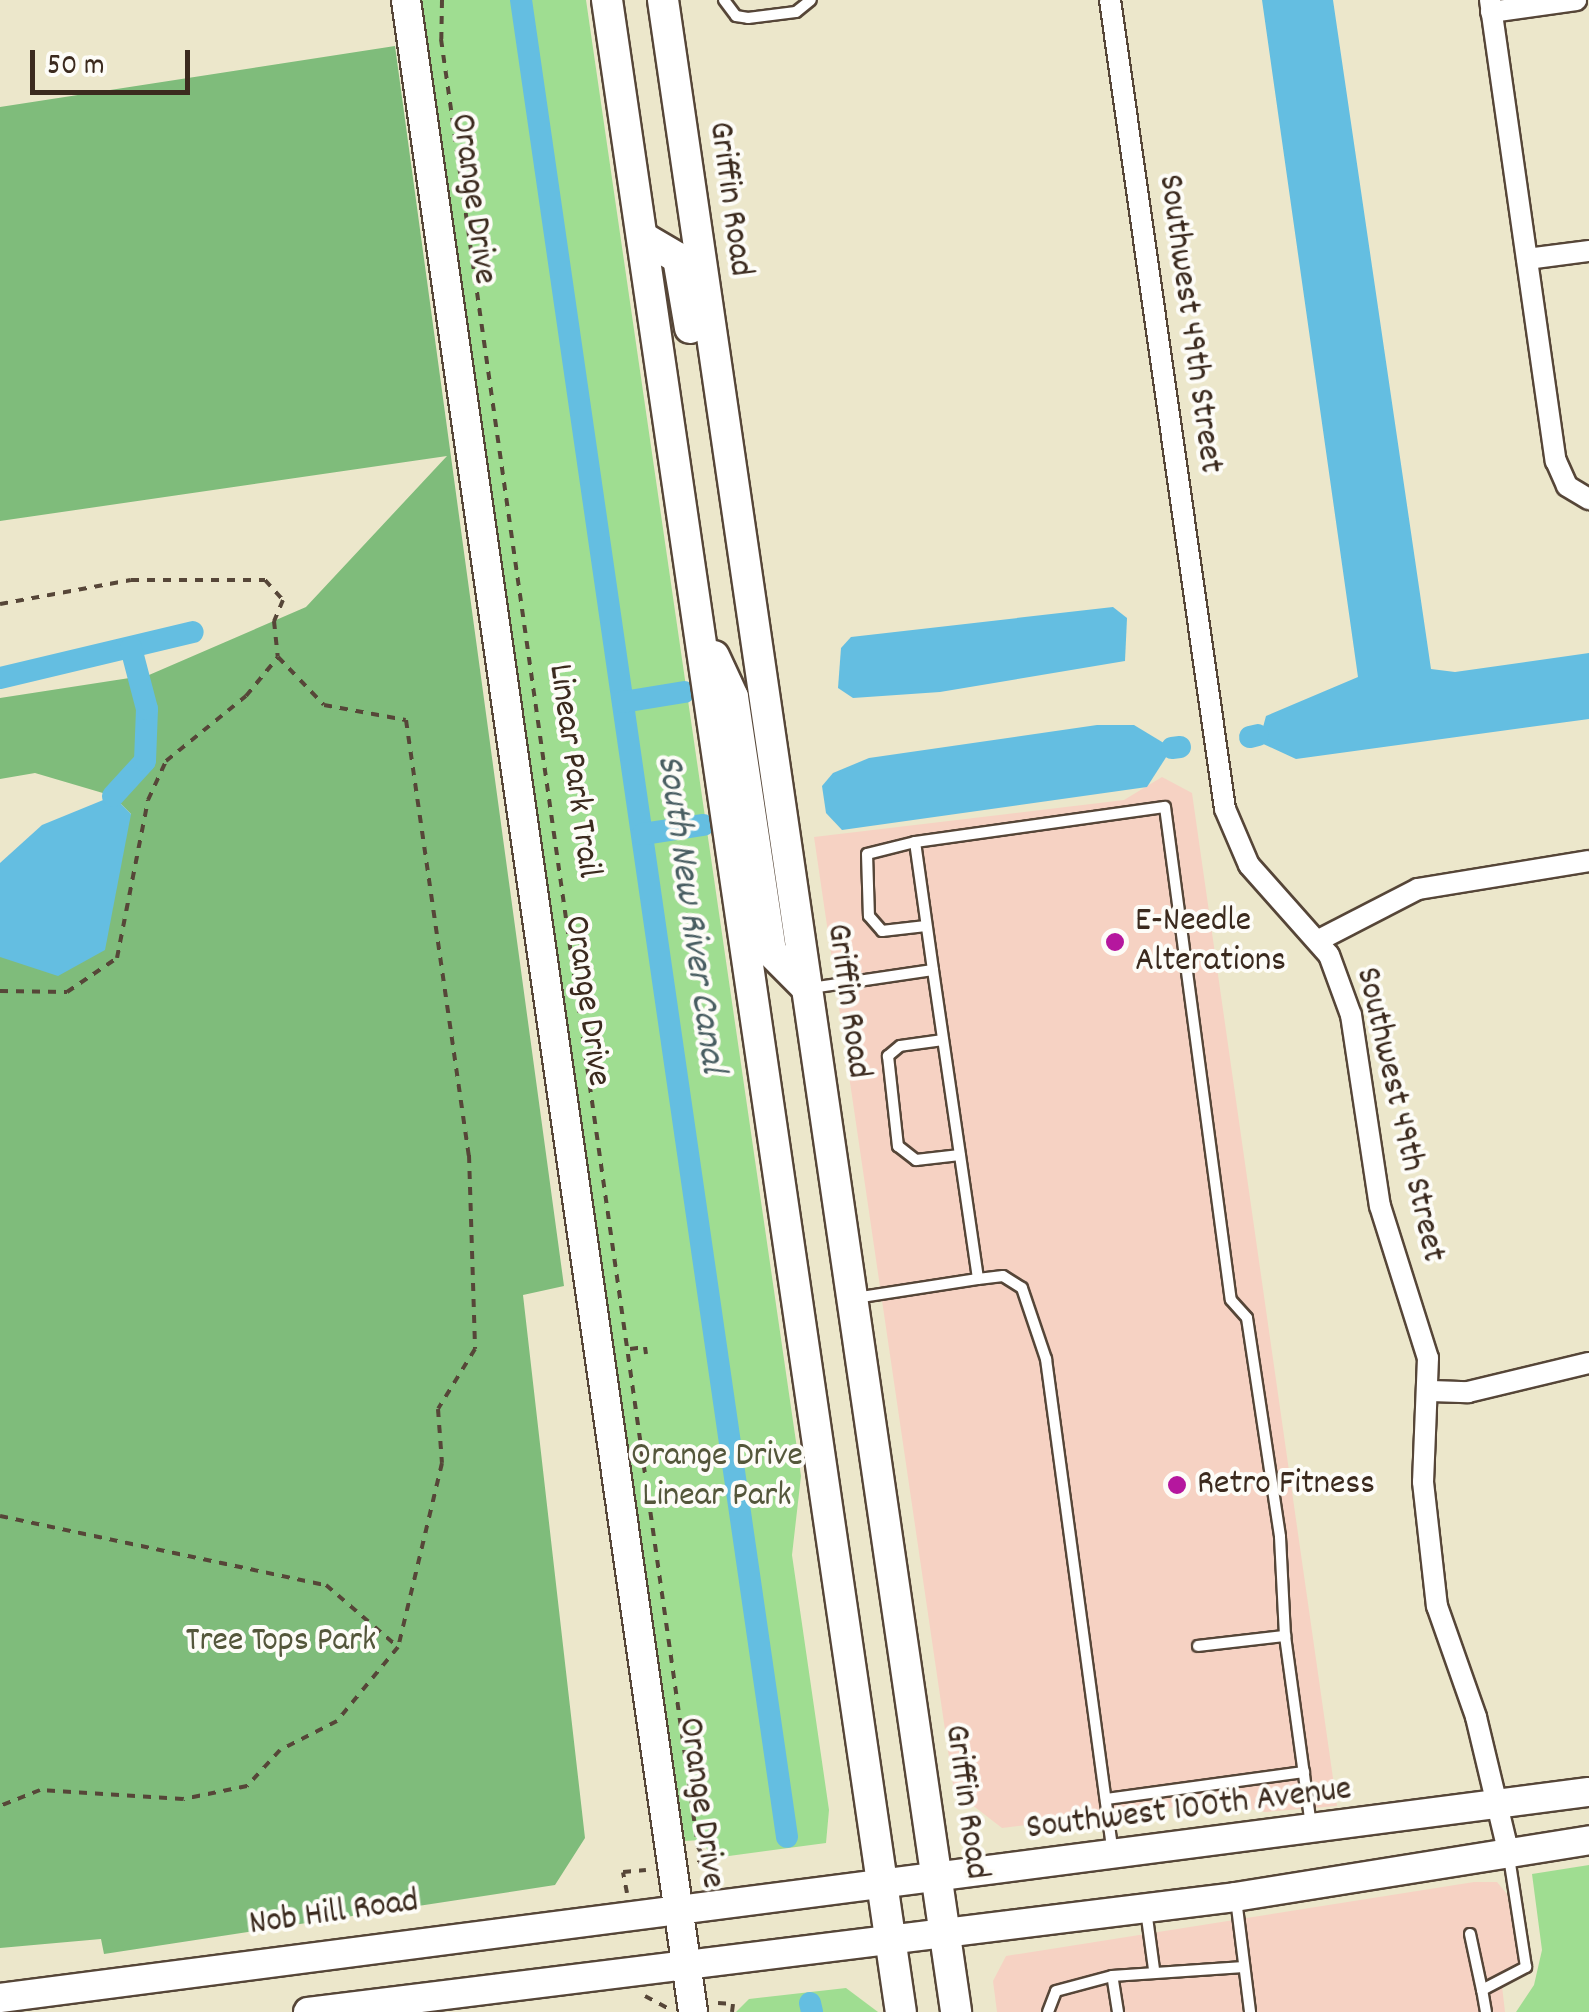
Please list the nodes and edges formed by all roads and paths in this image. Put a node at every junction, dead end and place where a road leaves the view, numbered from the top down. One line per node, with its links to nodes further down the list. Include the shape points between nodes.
1 (406, 0): 53 (main road, Orange Drive)
2 (442, 0): 29 (path, Linear Park Trail, via 444,58)
3 (608, 0): 10 (main road)
4 (662, 0): 14 (main road, Griffin Road)
5 (724, 0): 6 (lane, via 736,16 748,18 796,12)
6 (811, 0)
7 (1110, 0): 21 (street, Southwest 49th Street, via 1225,809 1249,865)
8 (1576, 0): 9 (street)
9 (1490, 6): 12 (street)
10 (642, 237): 14 (main road, via 678,258 723,508); 16 (main road)
11 (1589, 250): 12 (street)
12 (1527, 259): 13 (street, via 1556,460)
13 (1582, 496)
14 (744, 559): 23 (main road, Griffin Road)
15 (0, 604): 17 (path, via 131,580 265,580 283,600 274,621)
16 (700, 626): 23 (main road, via 733,697 772,952); 49 (main road)
17 (278, 657): 24 (path, via 246,696 166,762 148,800 117,958 67,992); 36 (path, via 324,706 406,720 468,1155 475,1349 438,1409 442,1463)
18 (916, 842): 20 (lane); 20 (lane, via 867,854 868,916 882,931); 34 (lane, via 1165,807 1231,1300 1247,1318 1280,1537)
19 (1589, 862): 21 (street, via 1418,889)
20 (926, 926): 22 (lane)
21 (1319, 940): 32 (street, Southwest 49th Street, via 1351,1015 1380,1206 1425,1344)
22 (933, 970): 23 (lane); 25 (lane)
23 (807, 988): 28 (main road, Griffin Road)
24 (0, 991)
25 (943, 1040): 26 (lane); 26 (lane, via 900,1046 888,1056 896,1130 908,1159)
26 (960, 1154): 27 (lane)
27 (978, 1279): 28 (lane); 39 (lane, via 1002,1276 1022,1288 1046,1360)
28 (851, 1298): 48 (main road, Griffin Road)
29 (630, 1348): 30 (path); 46 (path, Linear Park Trail, via 698,1847 705,1859)
30 (654, 1350)
31 (1589, 1363): 32 (street, via 1468,1392)
32 (1430, 1391): 41 (street, Southwest 49th Street, via 1424,1482 1437,1606)
33 (0, 1516): 36 (path, via 326,1584)
34 (1285, 1636): 35 (lane); 37 (lane)
35 (1198, 1646)
36 (398, 1648): 40 (path, via 338,1720 280,1750 247,1786 183,1799 40,1790)
37 (1304, 1772): 39 (lane); 42 (lane)
38 (1589, 1792): 41 (main road, Southwest 100th Avenue)
39 (1106, 1799): 45 (lane)
40 (0, 1806)
41 (1497, 1806): 42 (main road, Southwest 100th Avenue); 44 (street, Southwest 49th Street)
42 (1312, 1833): 45 (main road, Southwest 100th Avenue)
43 (1589, 1840): 44 (main road)
44 (1508, 1854): 50 (main road); 61 (lane, via 1526,1967)
45 (1114, 1858): 48 (main road, Southwest 100th Avenue)
46 (700, 1864)
47 (638, 1870): 51 (path, via 622,1872)
48 (938, 1880): 49 (main road, Southwest 100th Avenue); 54 (main road, Griffin Road)
49 (882, 1886): 53 (main road, Southwest 100th Avenue); 56 (main road)
50 (1236, 1897): 52 (main road); 57 (lane)
51 (628, 1898)
52 (1146, 1907): 54 (main road); 59 (lane)
53 (678, 1913): 58 (main road, Orange Drive); 63 (main road, Nob Hill Road, via 422,1940)
54 (945, 1931): 56 (main road); 69 (main road, Griffin Road)
55 (1470, 1934): 61 (lane)
56 (890, 1938): 58 (main road); 68 (main road)
57 (1244, 1967): 59 (lane); 72 (lane)
58 (686, 1968): 65 (main road, Orange Drive); 66 (main road)
59 (1154, 1969): 60 (lane)
60 (1112, 1976): 70 (lane, via 1056,1992); 71 (lane)
61 (1482, 1990): 73 (lane)
62 (645, 1993): 65 (path)
63 (0, 1998)
64 (728, 2002): 67 (path)
65 (681, 2011)
66 (308, 2012)
67 (732, 2012)
68 (900, 2012)
69 (956, 2012)
70 (1048, 2012)
71 (1118, 2012)
72 (1250, 2012)
73 (1486, 2012)

